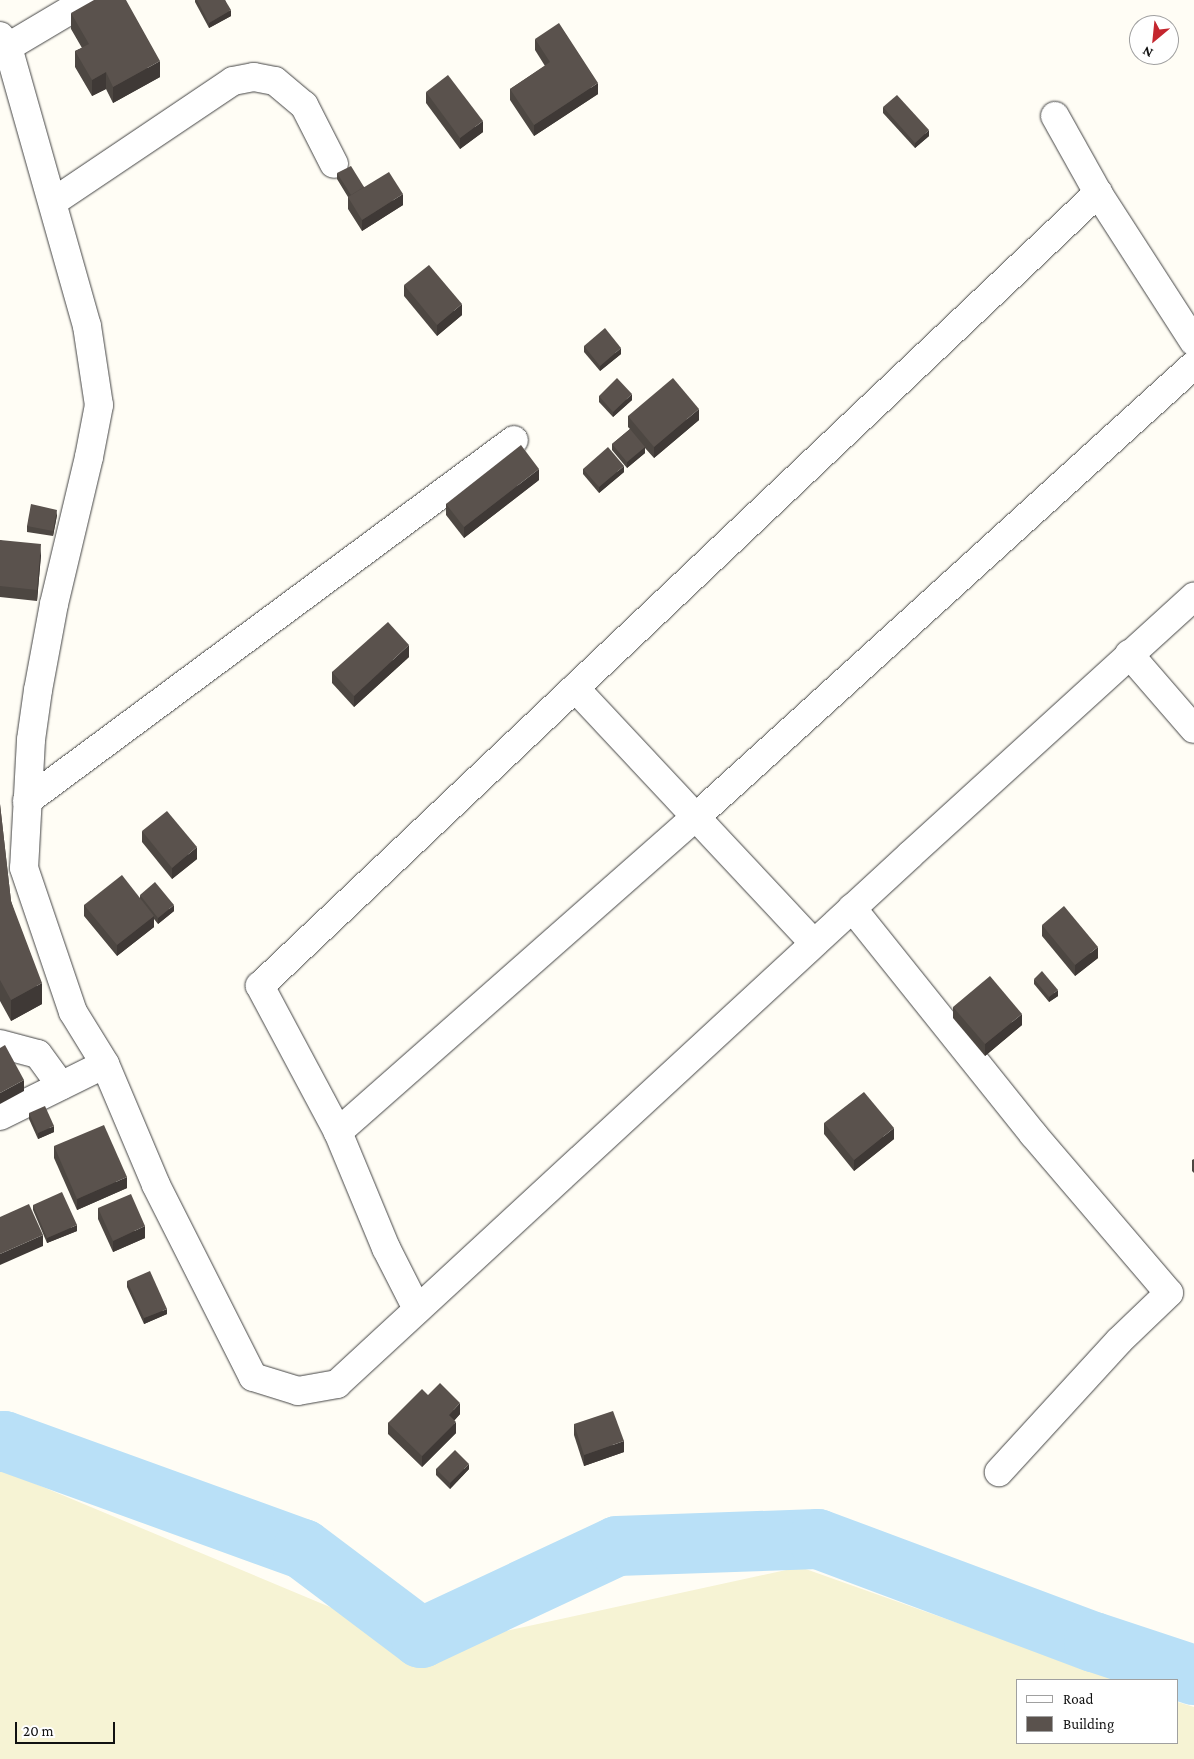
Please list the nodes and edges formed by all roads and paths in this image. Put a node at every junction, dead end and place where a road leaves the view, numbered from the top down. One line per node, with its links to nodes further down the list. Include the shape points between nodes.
1 (87, 0): 2 (street)
2 (4, 41): 6 (street)
3 (1056, 116): 5 (street)
4 (334, 164): 6 (street, via 304,105 275,81 254,76 233,81)
5 (1098, 194): 7 (street); 12 (street)
6 (52, 202): 14 (street, via 87,326 99,405 40,681 31,740)
7 (1194, 342)
8 (1194, 365): 15 (street)
9 (514, 440): 14 (street)
10 (1194, 597): 11 (street)
11 (1129, 654): 13 (street); 16 (street)
12 (575, 688): 15 (street); 22 (street, via 260,986)
13 (1194, 729)
14 (27, 801): 19 (street, via 24,868 73,1012)
15 (698, 816): 17 (street); 22 (street)
16 (852, 908): 17 (street); 24 (street, via 1033,1134 1169,1293)
17 (814, 943): 23 (street)
18 (0, 1044): 20 (street, via 38,1054)
19 (105, 1064): 20 (street); 23 (street, via 156,1185 253,1377 298,1391 338,1384)
20 (61, 1086): 21 (street)
21 (0, 1116)
22 (338, 1132): 23 (street, via 386,1248)
23 (418, 1310)
24 (999, 1472)

